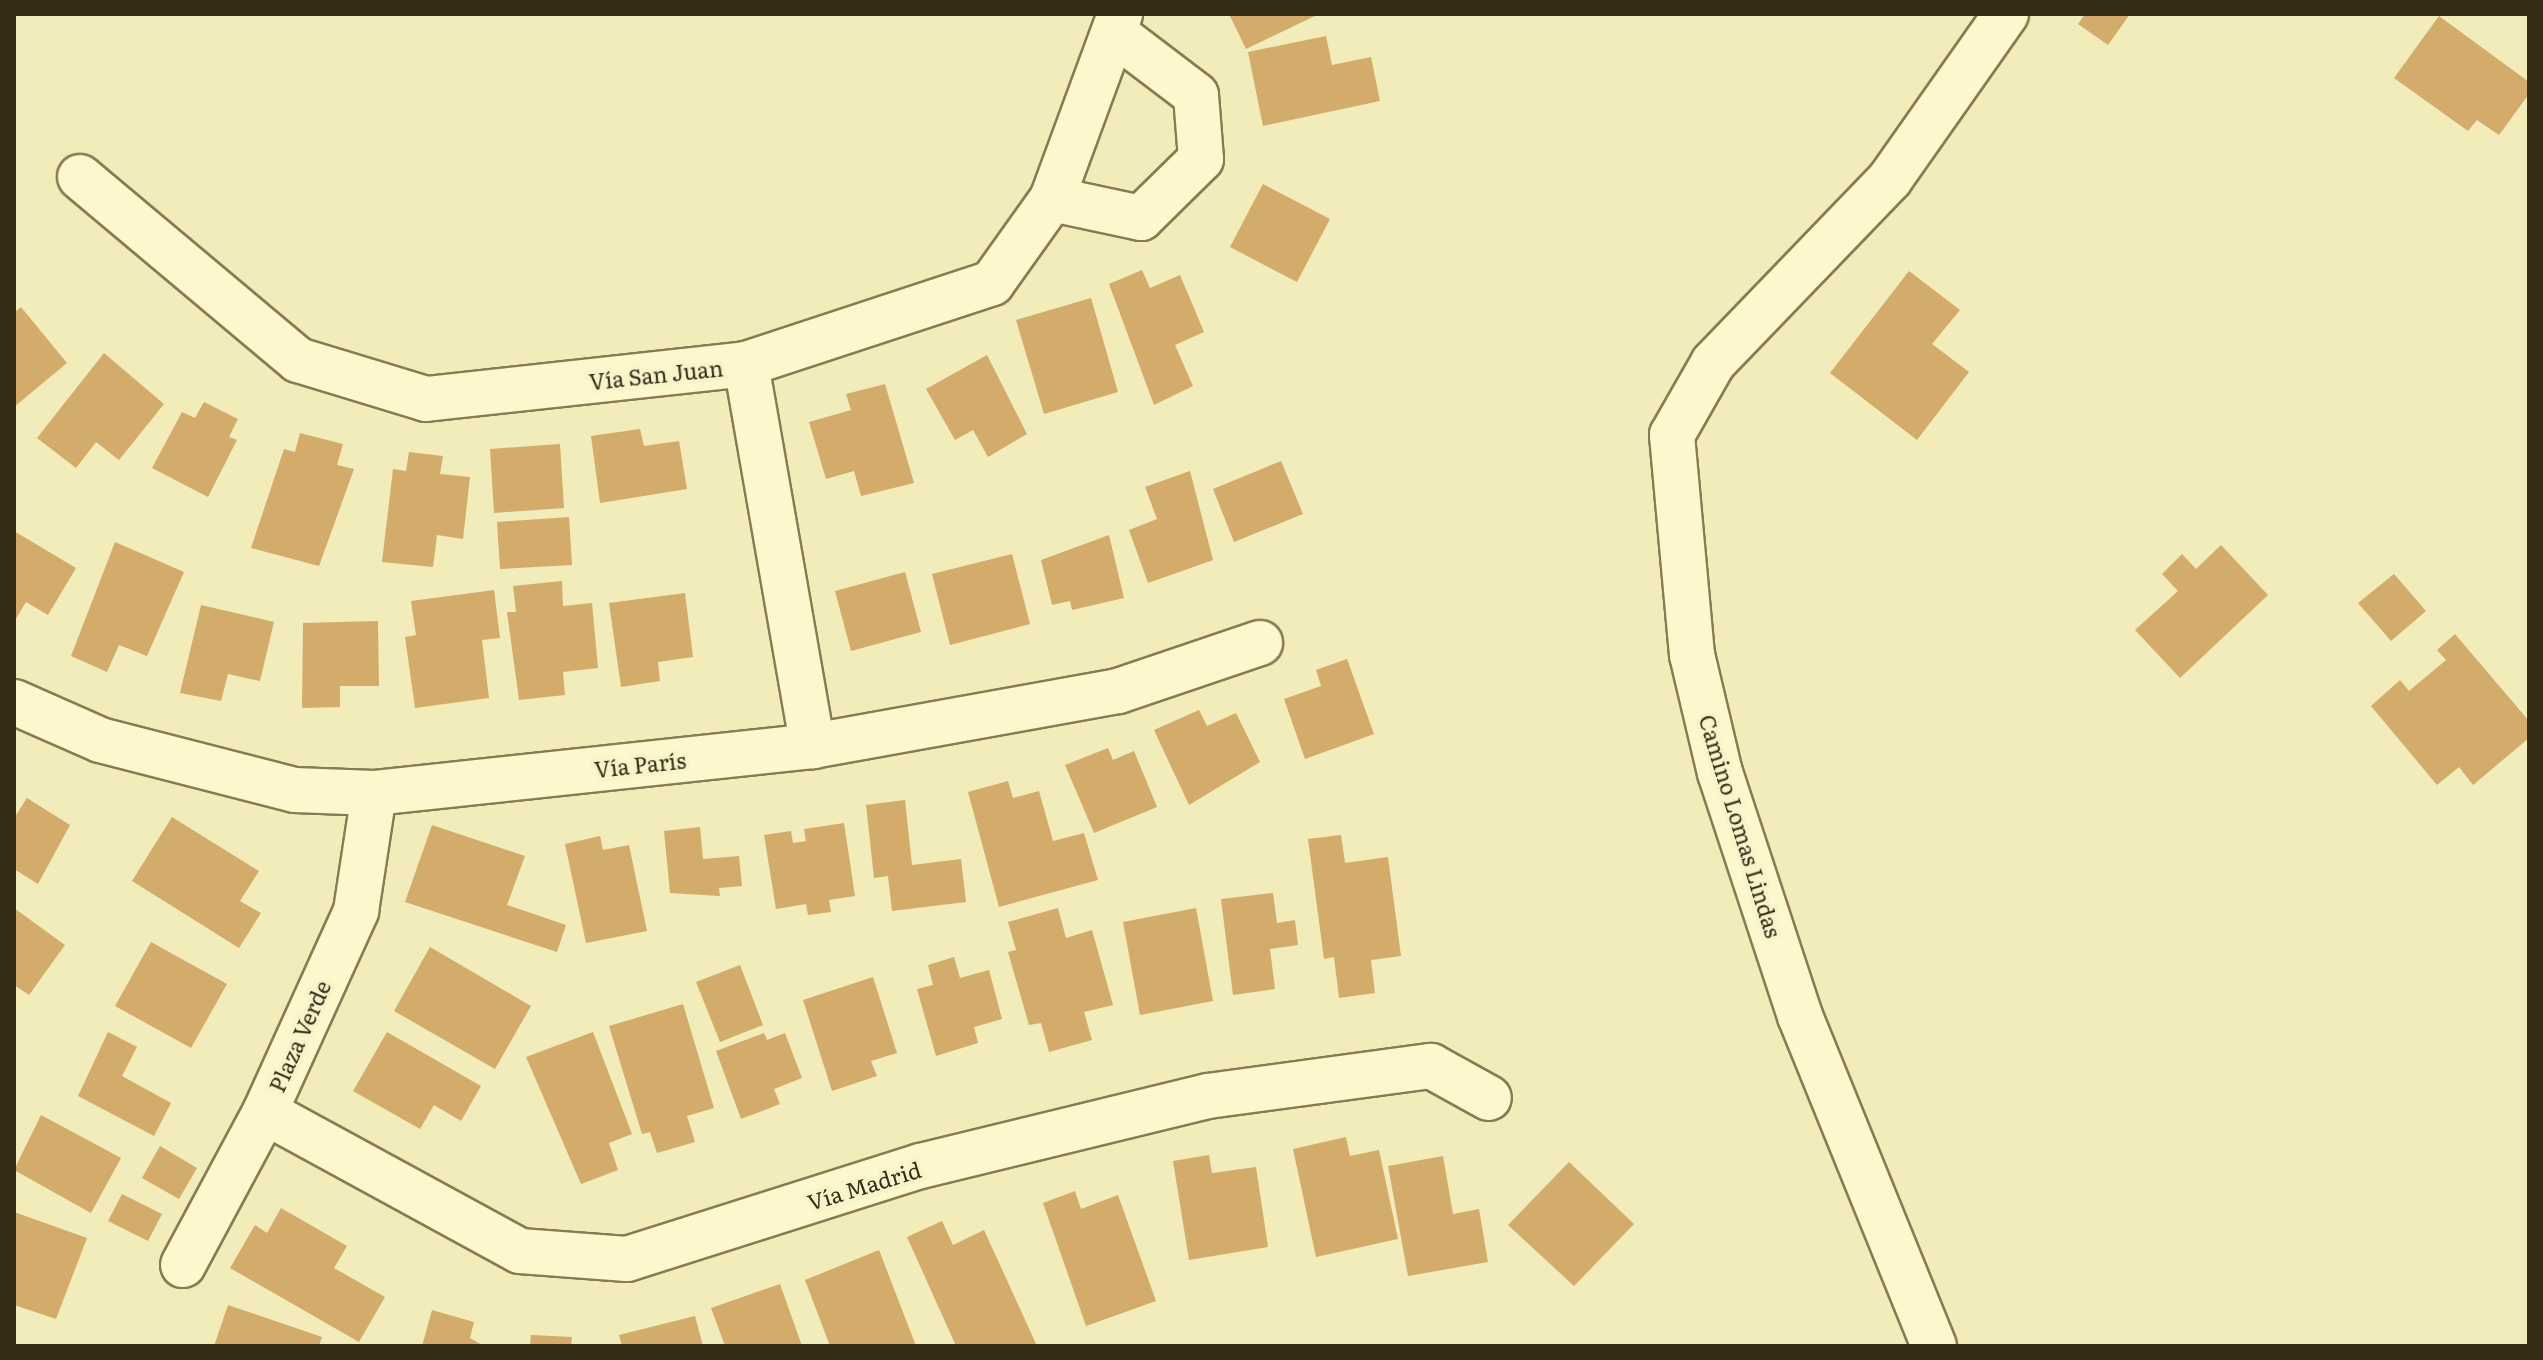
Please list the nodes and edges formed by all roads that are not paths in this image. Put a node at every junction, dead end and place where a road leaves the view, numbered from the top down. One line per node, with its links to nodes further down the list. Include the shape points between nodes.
1 (2006, 14): 13 (street, Camino Lomas Lindas, via 1890,179 1713,363 1672,435 1692,655 1720,773 1800,1016)
2 (1118, 24): 4 (street, Vía San Juan); 4 (street, via 1196,95 1201,159 1141,218)
3 (80, 177): 5 (street, Vía San Juan, via 298,360 426,399)
4 (1052, 199): 5 (street, Vía San Juan, via 992,283)
5 (746, 364): 8 (street)
6 (1260, 643): 8 (street, Vía París, via 1118,691)
7 (16, 709): 9 (street, Vía París, via 100,740 295,790)
8 (813, 746): 9 (street, Vía París)
9 (374, 793): 11 (street, Plaza Verde, via 356,911)
10 (1489, 1098): 11 (street, Vía Madrid, via 1431,1066 1208,1096 921,1166 627,1259 520,1251)
11 (265, 1112): 12 (street, Plaza Verde)
12 (183, 1265)
13 (1934, 1346)

